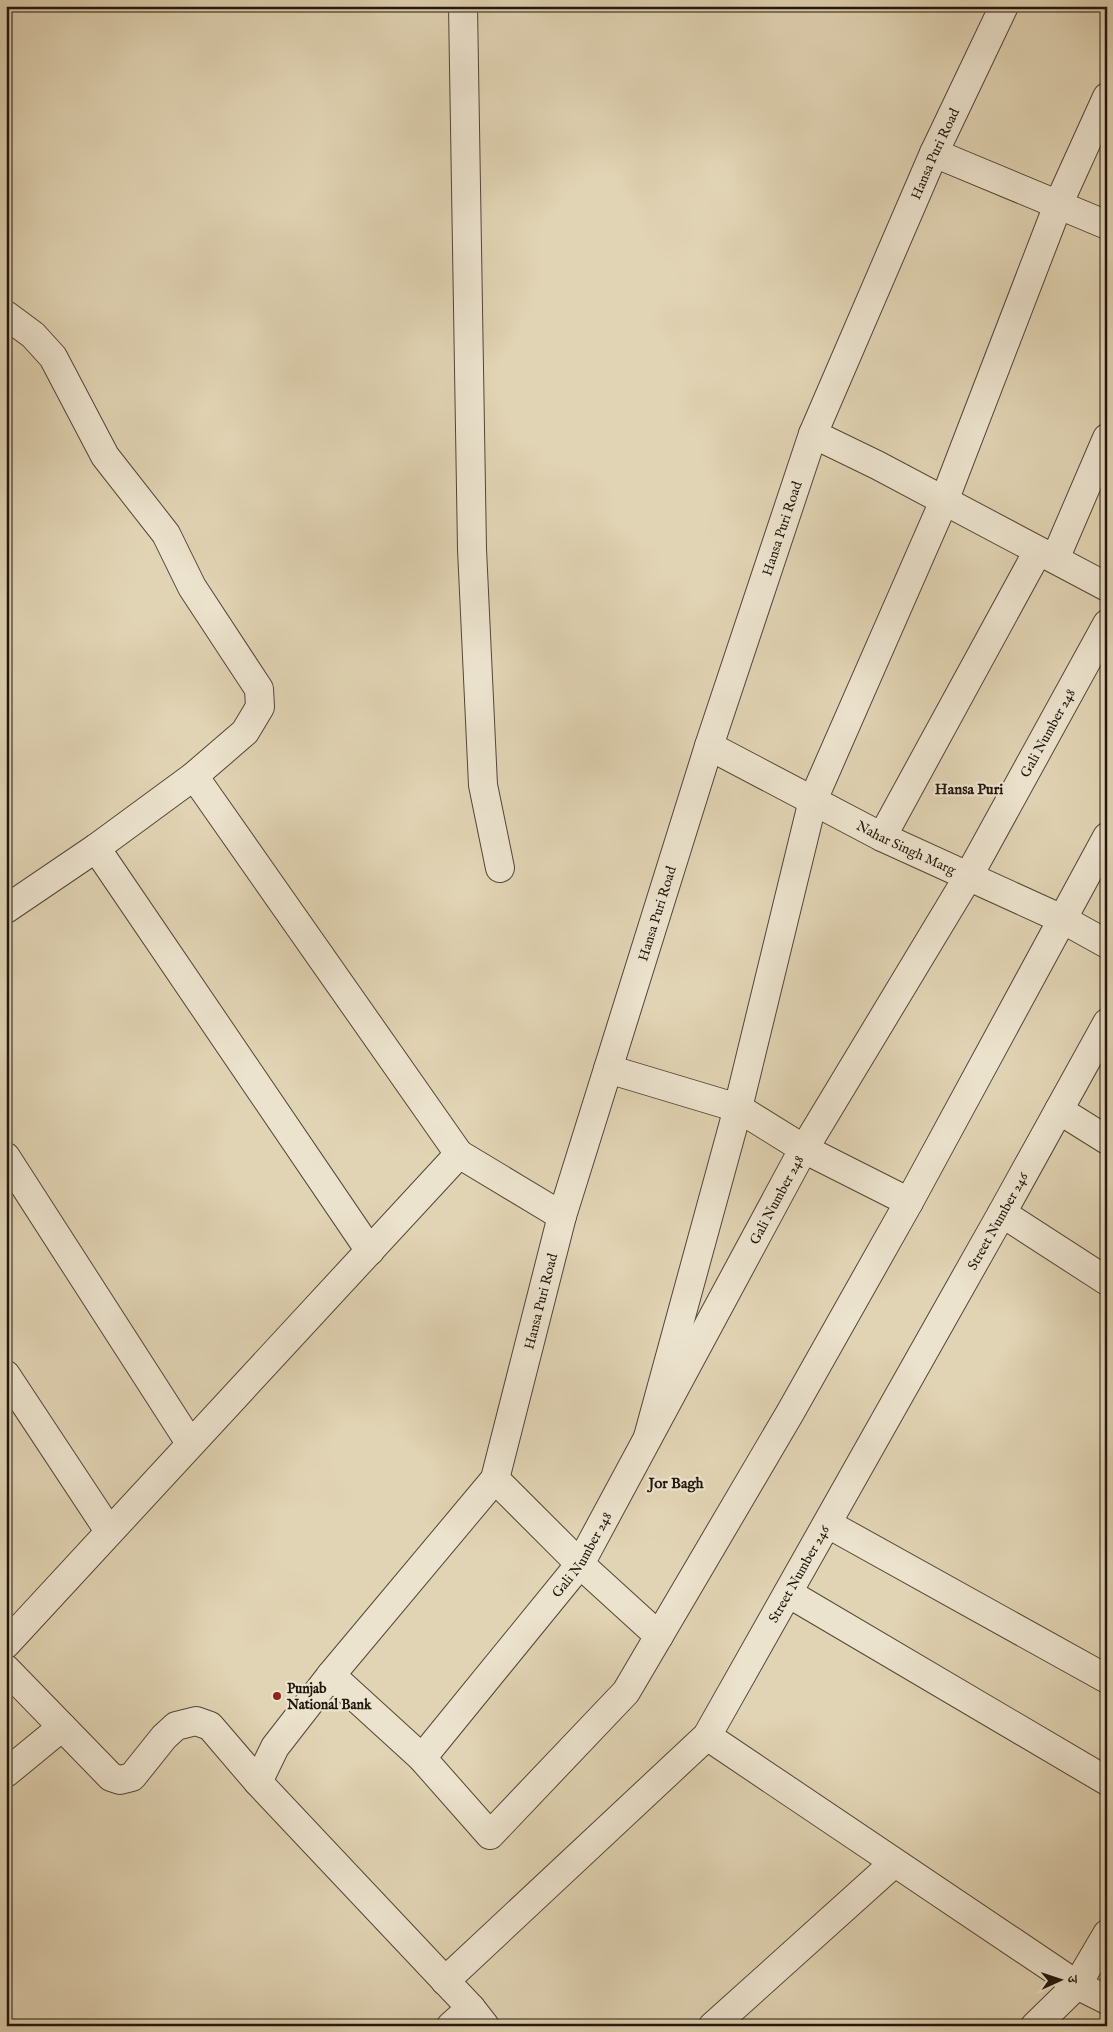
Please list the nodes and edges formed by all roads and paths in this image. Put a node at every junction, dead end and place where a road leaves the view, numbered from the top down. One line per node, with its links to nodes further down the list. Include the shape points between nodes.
1 (463, 6): 20 (street, via 472,549 482,785)
2 (1004, 6): 4 (street, Hansa Puri Road)
3 (1107, 97): 5 (street)
4 (934, 153): 5 (street); 8 (street, Hansa Puri Road)
5 (1058, 204): 6 (street); 10 (street)
6 (1107, 225)
7 (6, 315): 15 (street, via 33,335 53,357 105,456 166,534 192,587 260,689 260,707 245,732)
8 (813, 434): 10 (street); 14 (street, Hansa Puri Road)
9 (1107, 438): 11 (street)
10 (944, 502): 11 (street); 16 (street)
11 (1046, 555): 12 (street); 17 (street)
12 (1107, 586)
13 (1107, 624): 21 (street, Gali Number 248)
14 (709, 746): 16 (street, Nahar Singh Marg); 26 (street, Hansa Puri Road)
15 (194, 776): 19 (street); 31 (street)
16 (813, 800): 17 (street, Nahar Singh Marg); 27 (street)
17 (882, 837): 21 (street, Nahar Singh Marg)
18 (1107, 837): 23 (street)
19 (96, 848): 22 (street); 36 (street)
20 (500, 868)
21 (968, 877): 23 (street, Nahar Singh Marg); 30 (street, Gali Number 248)
22 (6, 909)
23 (1062, 919): 24 (street, Nahar Singh Marg); 33 (street)
24 (1107, 944)
25 (1107, 1023): 28 (street, Street Number 246)
26 (608, 1069): 27 (street); 35 (street, Hansa Puri Road)
27 (738, 1108): 30 (street); 39 (street)
28 (1059, 1110): 29 (street); 34 (street, Street Number 246)
29 (1107, 1140)
30 (804, 1149): 33 (street); 39 (street, Gali Number 248)
31 (459, 1154): 35 (street); 36 (street)
32 (6, 1157): 40 (street)
33 (909, 1202): 46 (street, via 790,1413)
34 (1002, 1213): 37 (street); 42 (street, Street Number 246)
35 (562, 1216): 41 (street, Hansa Puri Road)
36 (370, 1250): 40 (street)
37 (1107, 1281)
38 (6, 1375): 43 (street)
39 (648, 1437): 44 (street, Gali Number 248)
40 (190, 1443): 43 (street)
41 (495, 1479): 44 (street); 49 (street, Hansa Puri Road)
42 (828, 1524): 45 (street, Street Number 246); 50 (street)
43 (108, 1531): 47 (street)
44 (580, 1564): 46 (street); 53 (street, Gali Number 248)
45 (788, 1594): 52 (street, Street Number 246); 55 (street)
46 (658, 1636): 53 (street, via 626,1692 490,1835)
47 (7, 1642)
48 (6, 1669): 51 (street)
49 (331, 1675): 53 (street); 56 (street, Hansa Puri Road, via 275,1747)
50 (1107, 1679)
51 (62, 1727): 54 (street); 56 (street, via 110,1777 120,1780 132,1777 176,1726 196,1721 210,1726)
52 (707, 1736): 57 (street); 59 (street, Street Number 246)
53 (422, 1758)
54 (6, 1773)
55 (1107, 1781)
56 (258, 1782): 59 (street)
57 (894, 1863): 60 (street); 63 (street)
58 (1107, 1934): 60 (street)
59 (445, 1981): 62 (street)
60 (1077, 1985): 61 (street); 64 (street)
61 (1107, 2000)
62 (469, 2020)
63 (713, 2026)
64 (1035, 2026)

